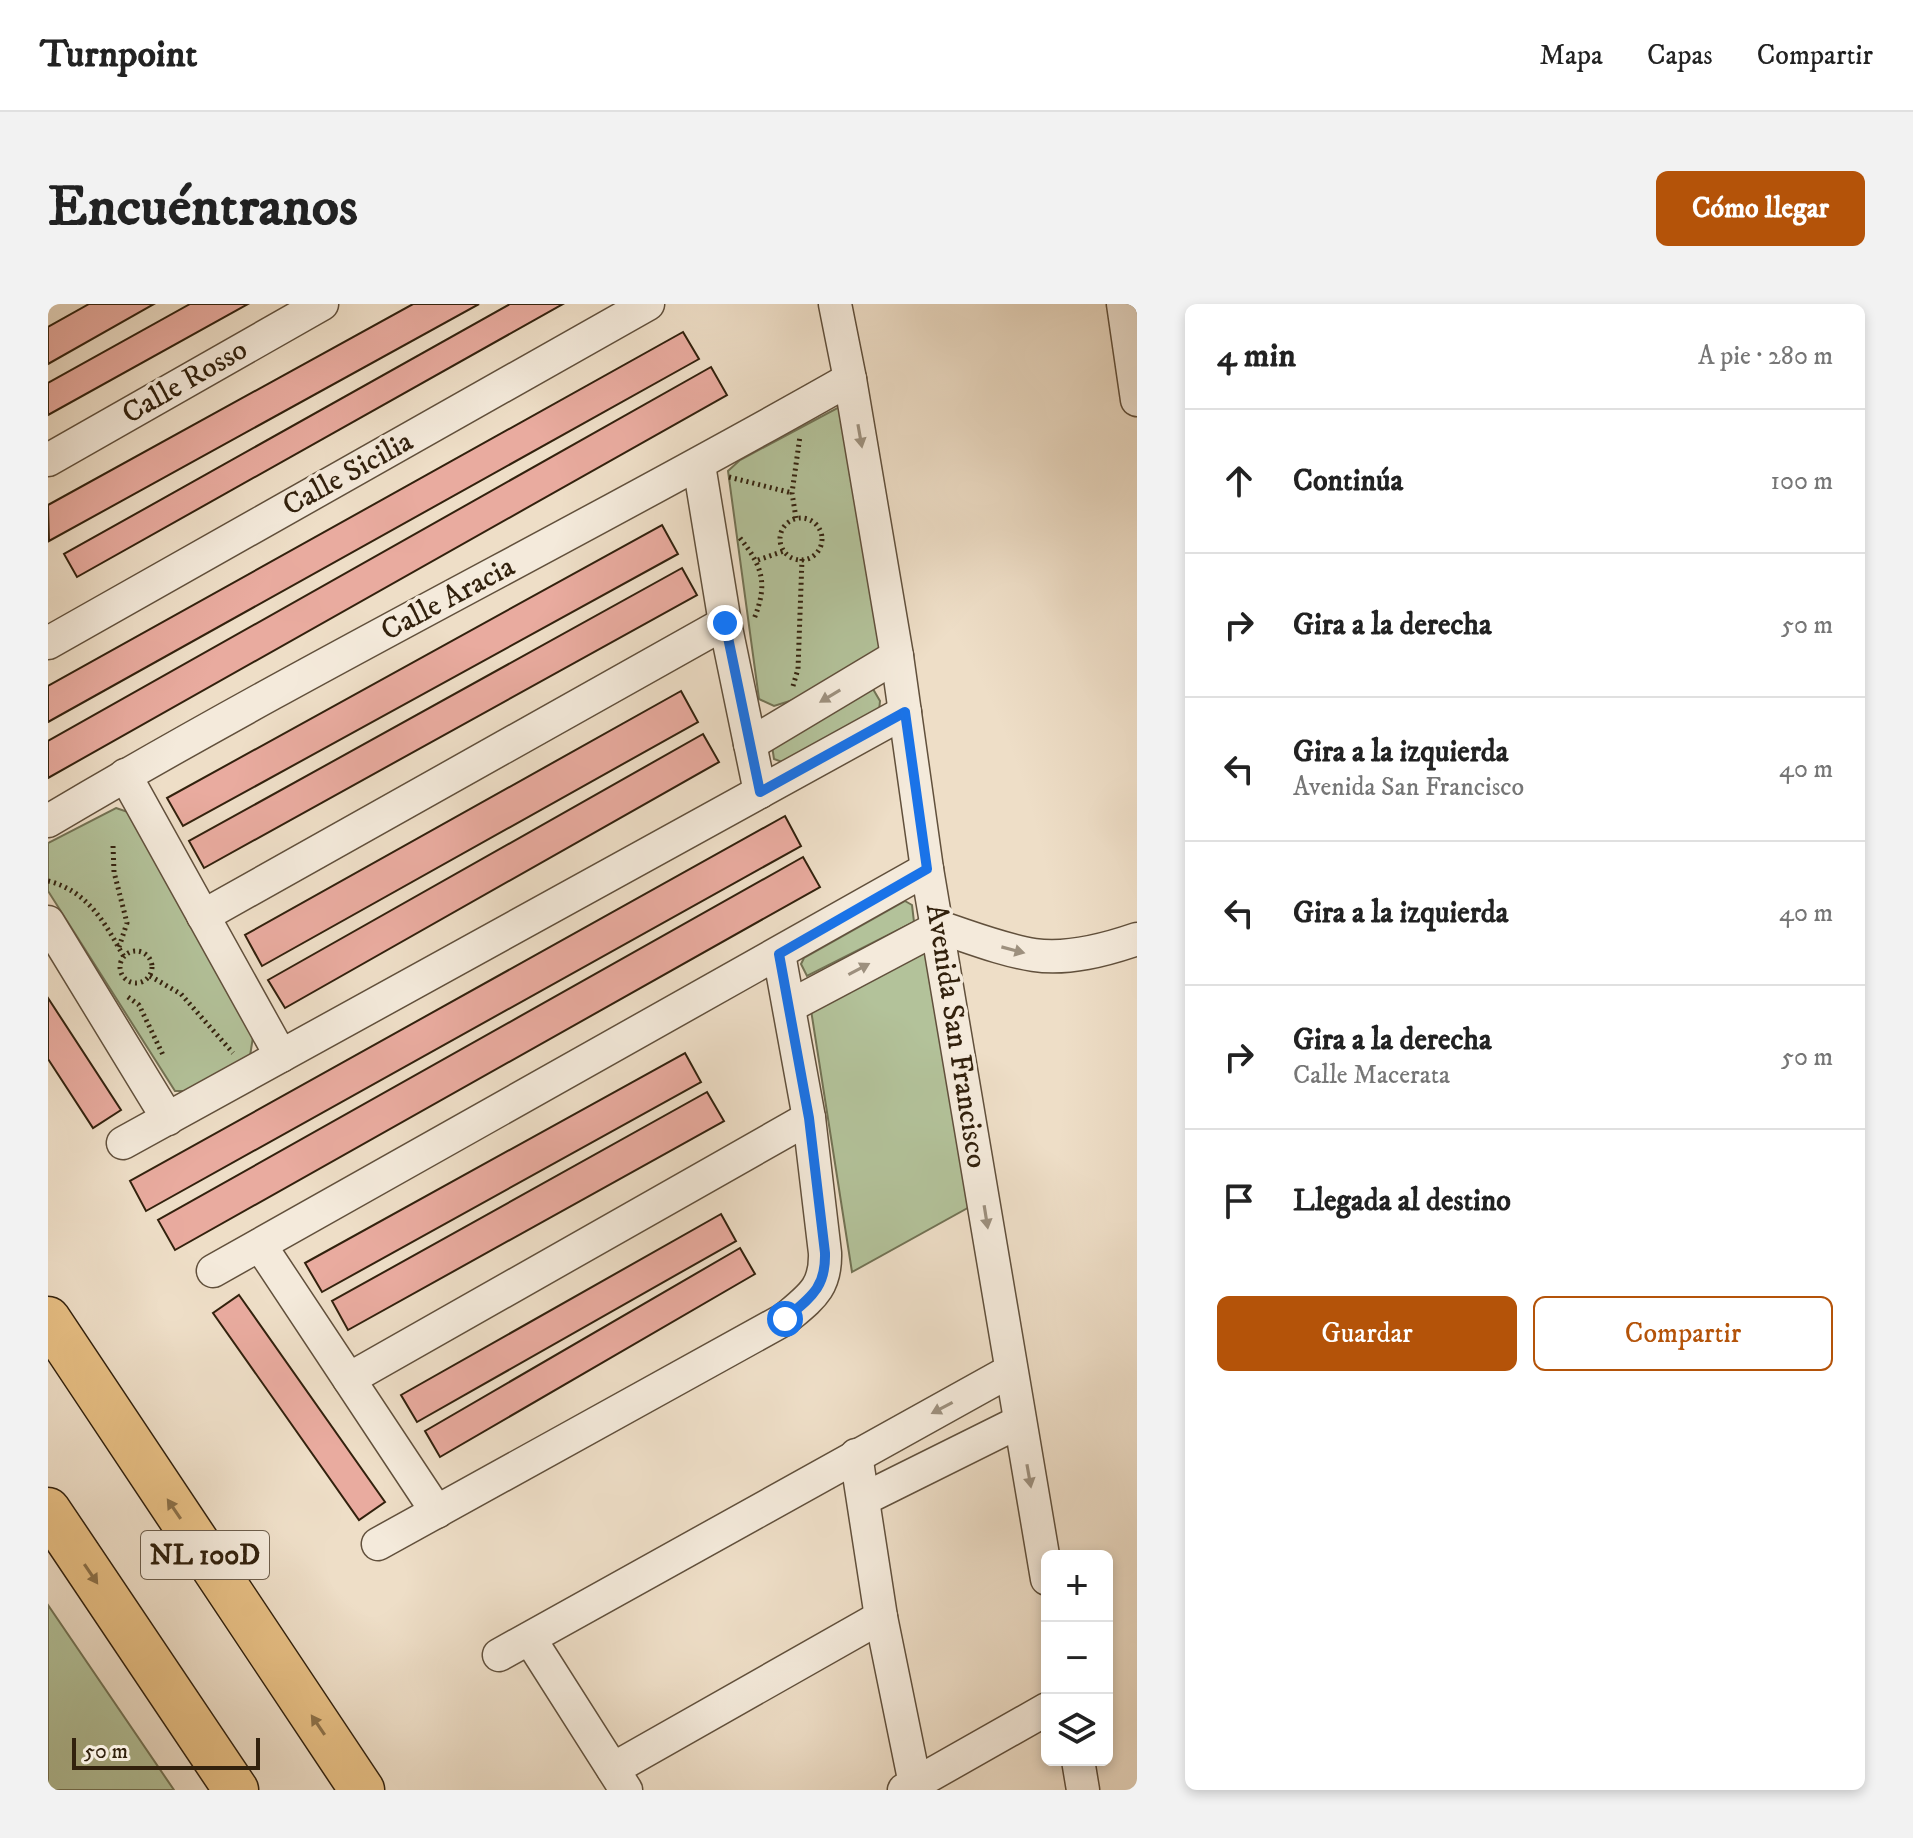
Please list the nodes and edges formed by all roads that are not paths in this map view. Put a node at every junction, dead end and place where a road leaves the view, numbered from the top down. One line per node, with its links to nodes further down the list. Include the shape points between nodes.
1 (322, 304): 7 (street, Calle Rosso)
2 (648, 304): 10 (street, Calle Sicilia)
3 (835, 304): 5 (street, Avenida San Francisco)
4 (1123, 304): 6 (street)
5 (850, 379): 8 (street, Calle Aracia); 11 (street, Avenida San Francisco, one-way to 11)
6 (1137, 400)
7 (48, 460)
8 (719, 471): 9 (street); 14 (street, Calle Aracia, via 458,593)
9 (736, 620): 13 (street); 18 (street)
10 (52, 632)
11 (897, 656): 12 (street, Avenida San Francisco); 13 (street, one-way to 13)
12 (905, 712): 15 (street); 17 (street, Avenida San Francisco)
13 (750, 744): 15 (street)
14 (125, 775): 16 (street, Calle Aracia); 18 (street)
15 (760, 792): 24 (street)
16 (48, 821)
17 (927, 869): 20 (street, Avenida San Francisco); 22 (street)
18 (203, 916): 24 (street)
19 (48, 922): 26 (street)
20 (939, 927): 21 (street, one-way to 21, via 1036,956 1107,949); 23 (street, one-way to 20); 31 (street, Avenida San Francisco, one-way to 31)
21 (1137, 939)
22 (779, 954): 23 (street); 28 (street)
23 (790, 1006): 25 (street)
24 (281, 1056): 26 (street)
25 (809, 1118): 32 (street); 37 (street, via 825,1253 825,1272 811,1297 785,1319)
26 (168, 1119): 27 (street)
27 (123, 1143)
28 (260, 1245): 29 (street); 32 (street)
29 (213, 1271)
30 (48, 1319): 48 (highway, NL 100D, one-way to 30)
31 (1010, 1371): 33 (street, Avenida San Francisco); 34 (street, one-way to 34)
32 (349, 1379): 37 (street)
33 (1019, 1422): 35 (street); 39 (street, Avenida San Francisco, one-way to 39)
34 (856, 1455): 35 (street); 41 (street)
35 (864, 1499): 40 (street)
36 (48, 1510): 47 (highway, NL 100D, one-way to 47)
37 (437, 1512): 38 (street)
38 (378, 1544)
39 (1042, 1550)
40 (881, 1617): 45 (street); 46 (street)
41 (530, 1639): 42 (street); 45 (street)
42 (499, 1655)
43 (1041, 1712): 46 (street)
44 (1079, 1766): 49 (street)
45 (620, 1779)
46 (910, 1787)
47 (236, 1790)
48 (362, 1790)
49 (1083, 1790)

